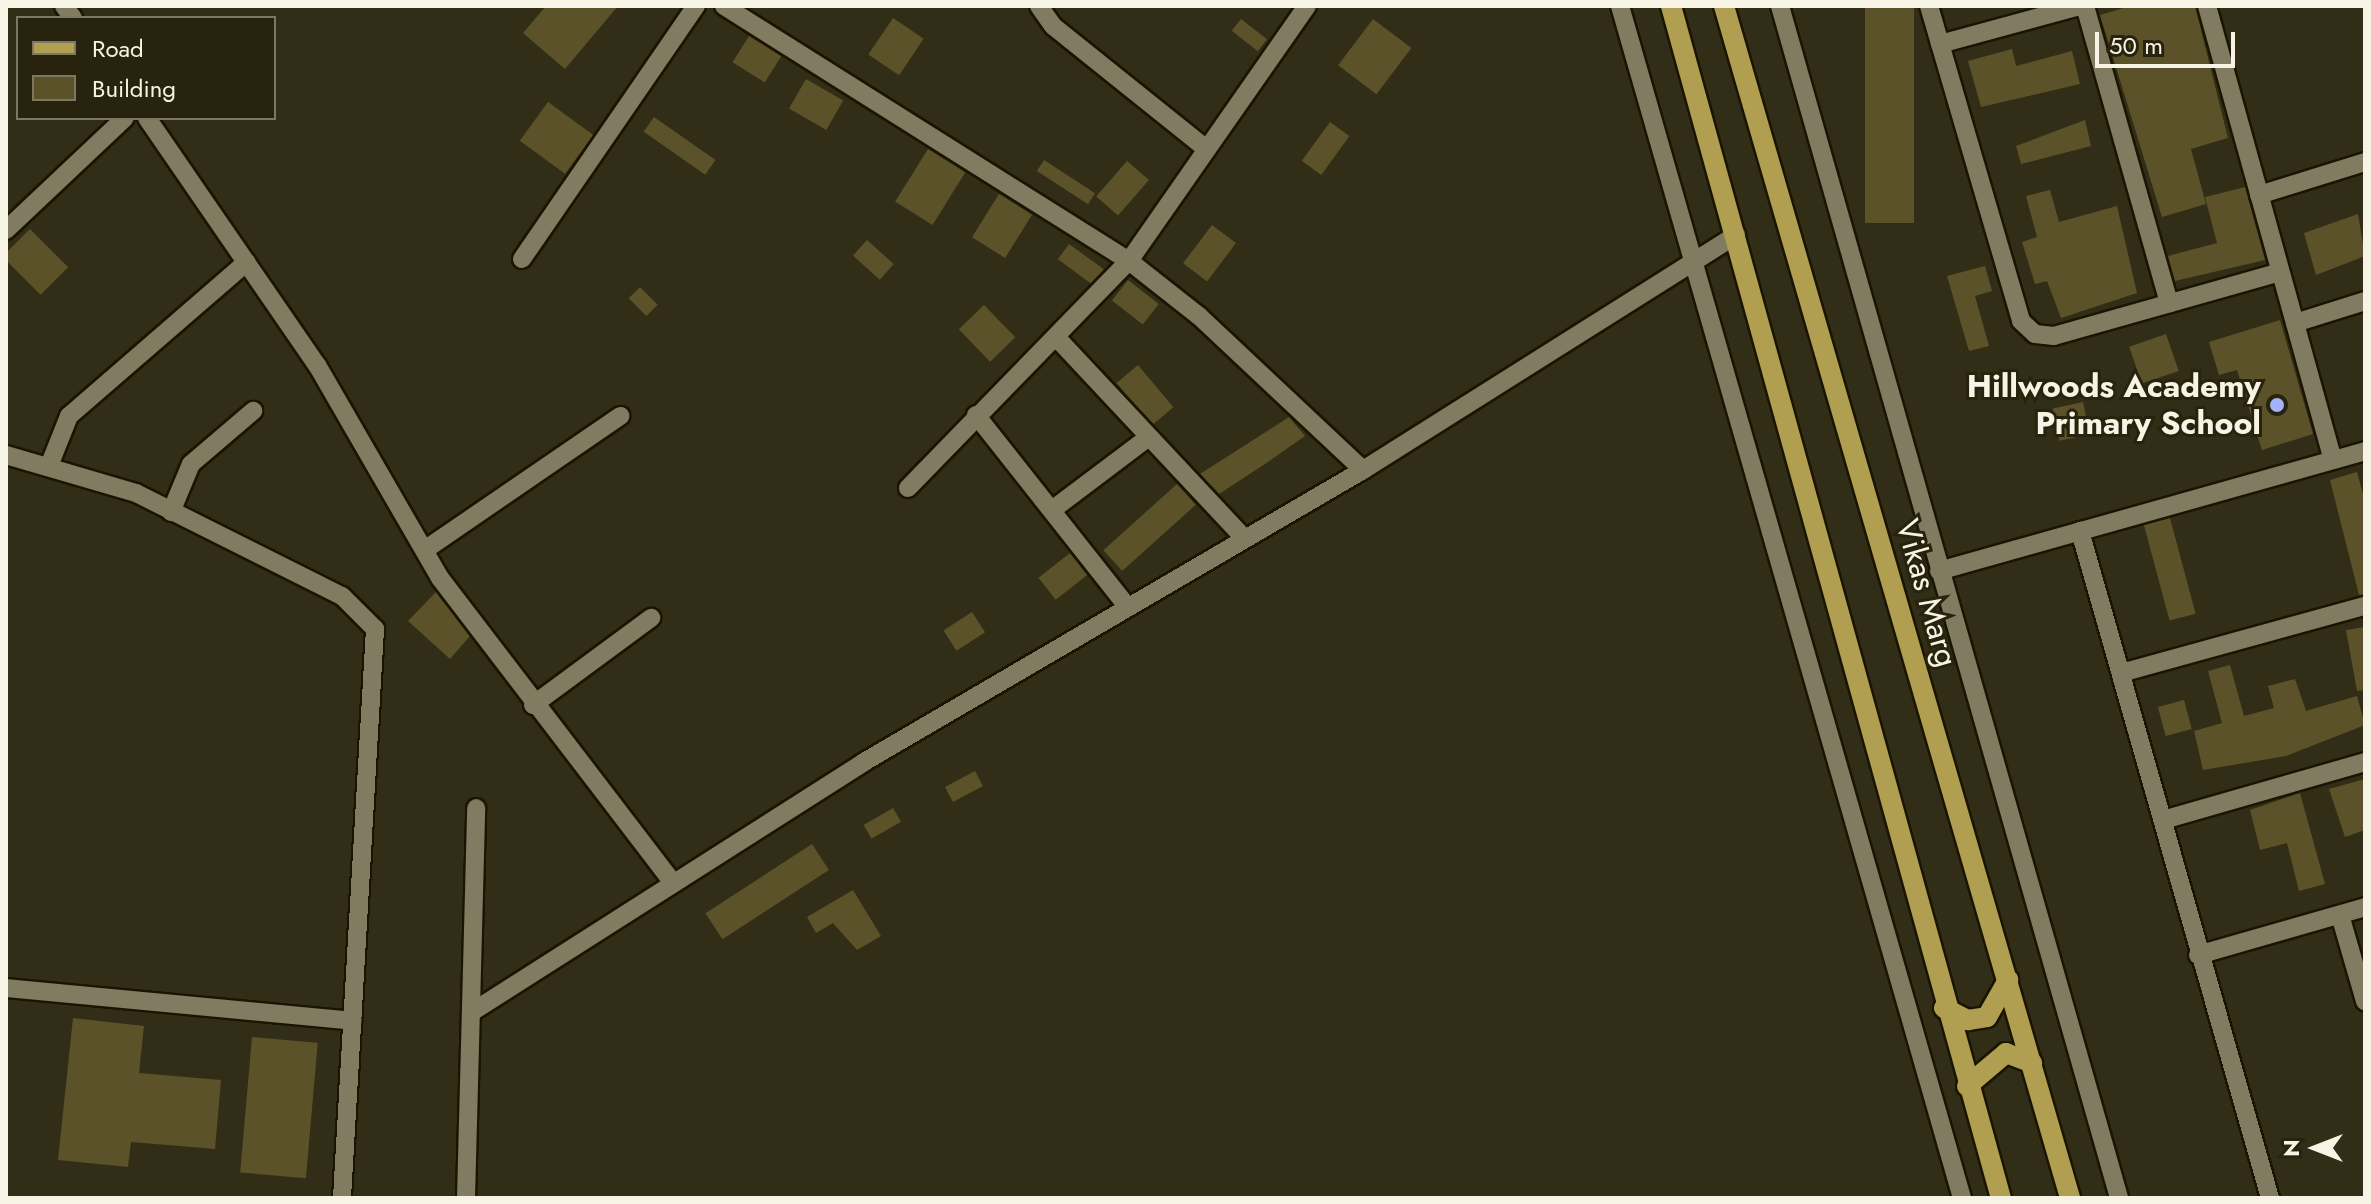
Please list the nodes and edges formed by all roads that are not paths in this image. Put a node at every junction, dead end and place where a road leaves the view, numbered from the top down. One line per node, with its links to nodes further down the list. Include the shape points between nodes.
1 (696, 6): 20 (street)
2 (724, 6): 22 (street)
3 (1039, 6): 15 (street, via 1053,26)
4 (1307, 6): 15 (street)
5 (1620, 6): 21 (street)
6 (1671, 6): 19 (main road)
7 (1724, 6): 57 (main road, Vikas Marg)
8 (1780, 6): 44 (street)
9 (1929, 6): 12 (street)
10 (2082, 6): 12 (street); 26 (street)
11 (2207, 6): 17 (street)
12 (1940, 44): 26 (street, via 2021,321 2035,334 2054,336)
13 (123, 120): 18 (street)
14 (148, 120): 23 (street)
15 (1204, 147): 22 (street)
16 (2365, 162): 17 (street)
17 (2259, 195): 24 (street)
18 (9, 221)
19 (1736, 235): 21 (street); 60 (main road, via 1894,796)
20 (522, 259)
21 (1694, 260): 37 (street); 67 (street)
22 (1129, 261): 28 (street); 37 (street, via 1199,316)
23 (247, 262): 36 (street, via 69,416); 43 (street)
24 (2280, 272): 26 (street); 27 (street)
25 (2365, 301): 27 (street)
26 (2169, 303)
27 (2295, 323): 35 (street)
28 (1056, 337): 30 (street); 32 (street)
29 (253, 411): 40 (street, via 191,464)
30 (976, 415): 38 (street); 39 (street)
31 (620, 416): 43 (street)
32 (1149, 437): 39 (street); 42 (street)
33 (2365, 451): 35 (street)
34 (6, 455): 36 (street)
35 (2333, 460): 41 (street)
36 (49, 466): 40 (street)
37 (1363, 470): 42 (street)
38 (908, 488)
39 (1052, 510): 45 (street)
40 (171, 512): 62 (street, via 342,596 375,629)
41 (2080, 531): 44 (street); 48 (street)
42 (1242, 536): 45 (street)
43 (429, 547): 49 (street, via 440,578)
44 (1939, 571): 70 (street)
45 (1127, 606): 53 (street)
46 (2365, 606): 48 (street)
47 (651, 618): 49 (street)
48 (2121, 673): 52 (street)
49 (533, 705): 53 (street)
50 (2365, 762): 52 (street)
51 (476, 808): 61 (street)
52 (2163, 820): 56 (street)
53 (672, 881): 61 (street)
54 (2365, 907): 55 (street)
55 (2340, 915): 56 (street); 59 (street)
56 (2198, 955): 71 (street)
57 (2008, 980): 60 (main road, via 1987,1017 1968,1020); 63 (main road, Vikas Marg)
58 (6, 988): 62 (street)
59 (2365, 1001)
60 (1944, 1008): 64 (main road)
61 (472, 1012): 66 (street)
62 (352, 1021): 65 (street)
63 (2032, 1063): 64 (main road, via 2006,1053); 69 (main road, Vikas Marg)
64 (1967, 1086): 68 (main road)
65 (342, 1198)
66 (466, 1198)
67 (1962, 1198)
68 (2001, 1198)
69 (2070, 1198)
70 (2119, 1198)
71 (2270, 1198)

